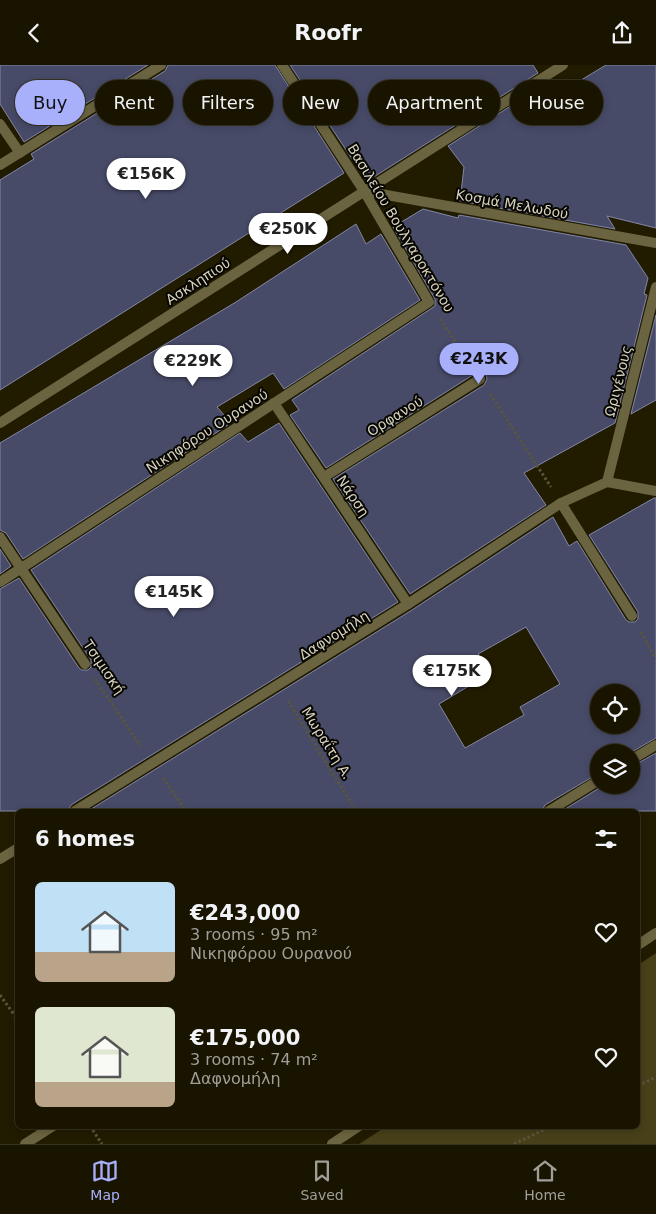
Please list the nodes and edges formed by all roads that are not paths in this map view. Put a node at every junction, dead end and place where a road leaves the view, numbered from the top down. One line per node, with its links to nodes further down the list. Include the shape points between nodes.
1 (161, 65): 5 (street)
2 (282, 65): 7 (street, Βασιλείου Βουλγαροκτόνου)
3 (560, 66): 7 (street, Ασκληπιού)
4 (0, 124): 5 (street)
5 (20, 153): 6 (street)
6 (0, 165)
7 (364, 191): 8 (street, Κοσμά Μελωδού); 10 (street, Βασιλείου Βουλγαροκτόνου); 13 (street, Ασκληπιού)
8 (656, 243)
9 (656, 287): 15 (street, Ωριγένους)
10 (429, 302): 12 (street, Νικηφόρου Ουρανού)
11 (480, 379): 14 (street, Ορφανού)
12 (274, 403): 14 (street, Νάρση); 19 (street, Νικηφόρου Ουρανού)
13 (0, 423)
14 (324, 477): 21 (street, Νάρση)
15 (607, 482): 16 (street); 17 (street, Δαφνομήλη)
16 (656, 491)
17 (561, 503): 21 (street, Δαφνομήλη); 22 (street)
18 (0, 537): 19 (street, Τσιμισκή)
19 (21, 569): 20 (street, Νικηφόρου Ουρανού); 23 (street, Τσιμισκή)
20 (0, 582)
21 (408, 604): 27 (street, Δαφνομήλη)
22 (632, 616)
23 (85, 664)
24 (656, 745): 25 (street)
25 (640, 755)
26 (590, 785): 28 (street)
27 (78, 809)
28 (551, 809)
29 (15, 850): 30 (street)
30 (0, 859)
31 (656, 933): 32 (street)
32 (640, 944)
33 (48, 1129): 35 (street)
34 (354, 1129): 36 (street)
35 (25, 1144)
36 (332, 1144)

